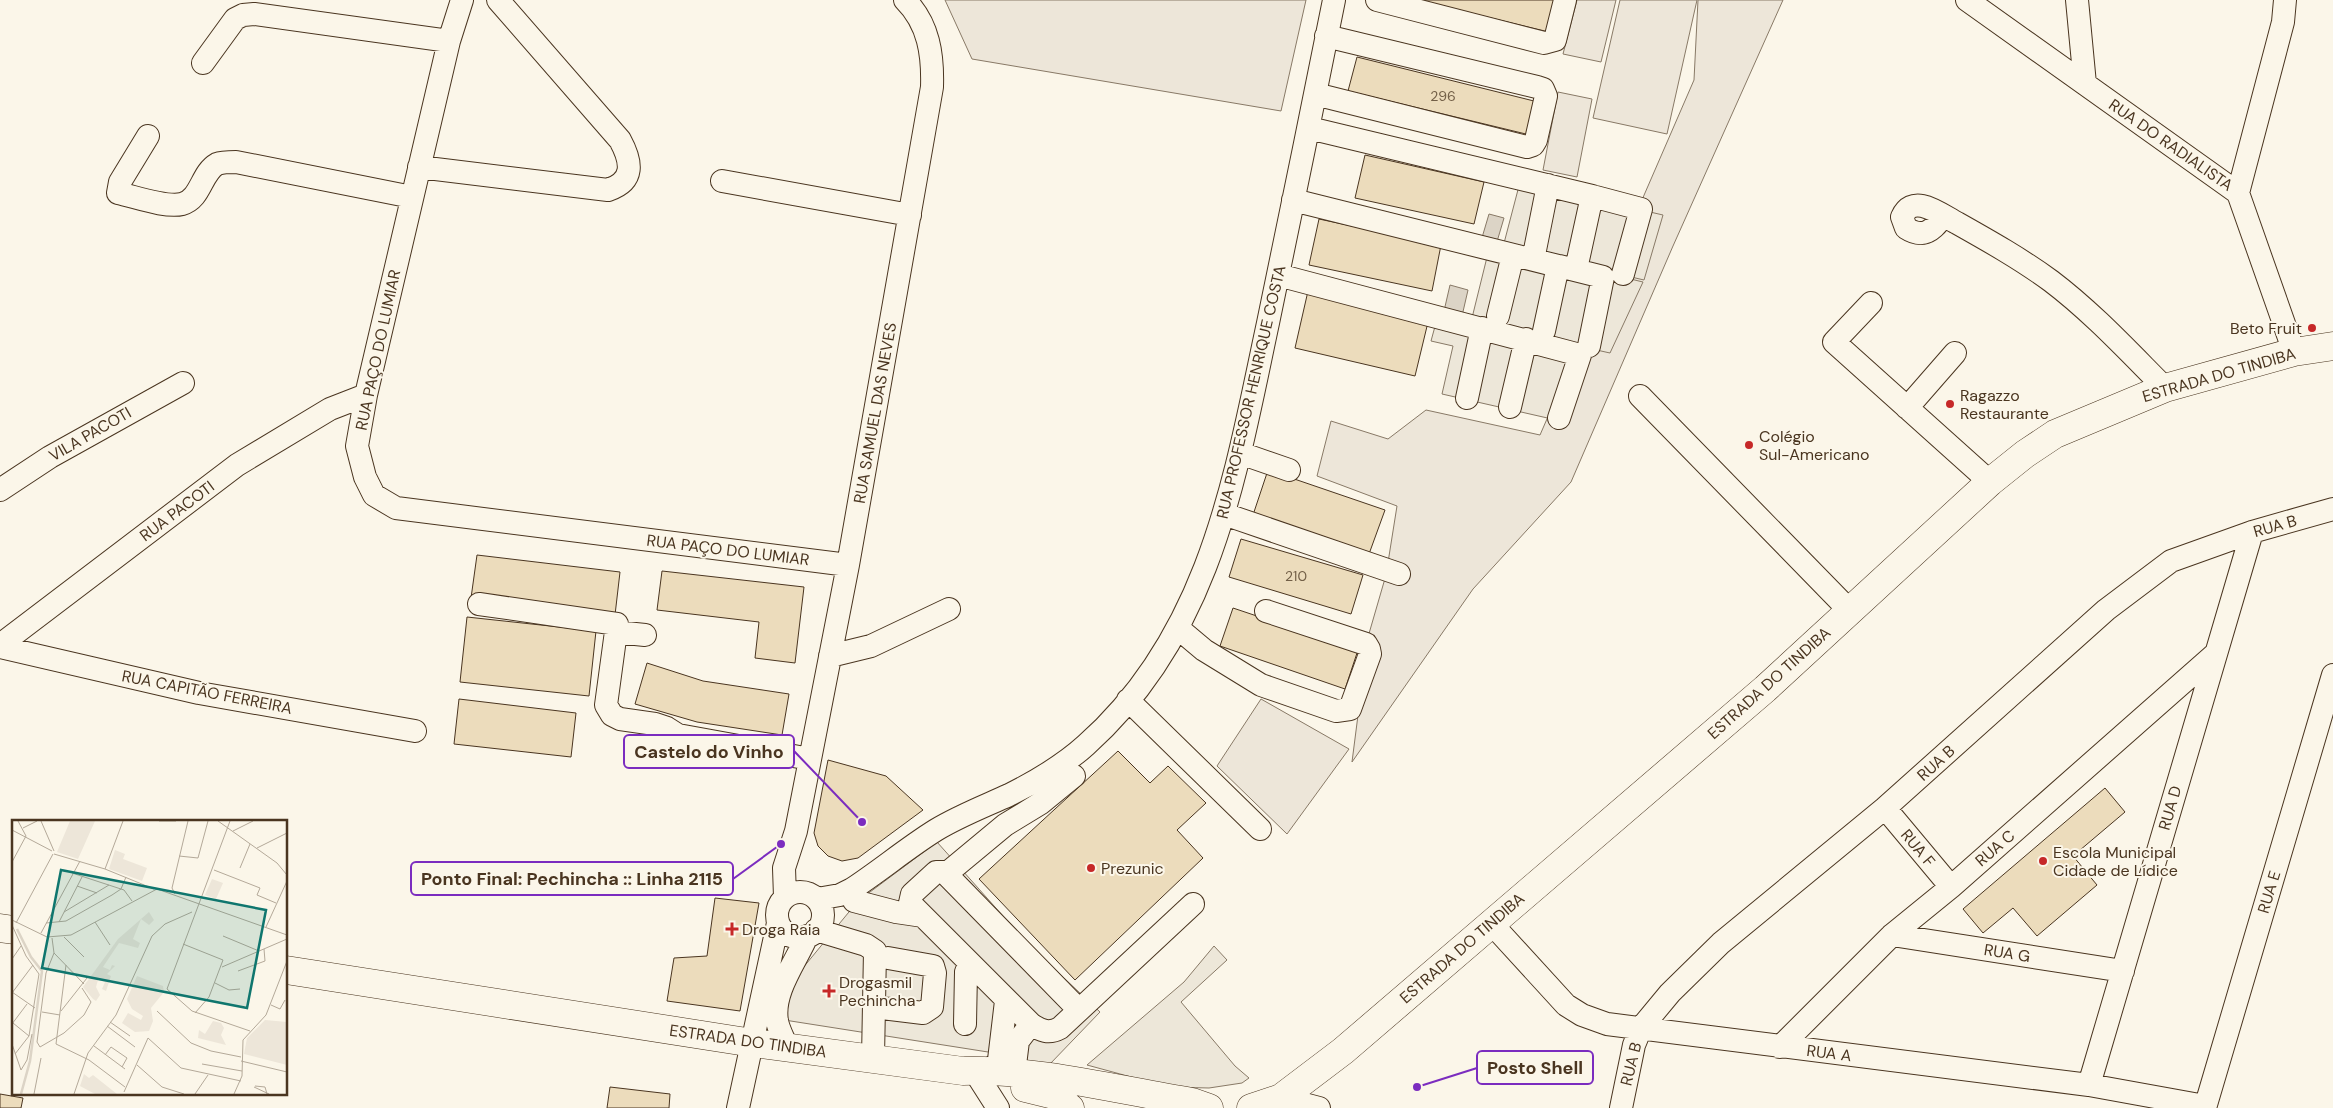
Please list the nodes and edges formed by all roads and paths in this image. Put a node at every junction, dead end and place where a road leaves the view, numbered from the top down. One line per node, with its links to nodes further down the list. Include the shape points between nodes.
1 (462, 0): 11 (street, RUA PAÇO DO LUMIAR)
2 (498, 0): 17 (street, via 620,140 627,152 627,179 620,186 608,190)
3 (905, 0): 24 (street, RUA SAMUEL DAS NEVES, via 926,32 933,59 932,88)
4 (1334, 0): 10 (street, RUA PROFESSOR HENRIQUE COSTA)
5 (1377, 0): 6 (street, via 1544,44 1555,40)
6 (1565, 0)
7 (1967, 0): 13 (street, RUA DO RADIALISTA)
8 (2077, 0): 13 (street)
9 (2285, 0): 20 (street, via 2283,22)
10 (1326, 36): 14 (street, RUA PROFESSOR HENRIQUE COSTA); 14 (street, via 1537,87 1543,89 1546,96 1536,140 1527,147)
11 (448, 41): 12 (street, via 254,14 236,19); 17 (street, RUA PAÇO DO LUMIAR)
12 (204, 63)
13 (2085, 84): 20 (street, RUA DO RADIALISTA)
14 (1315, 94): 15 (street, RUA PROFESSOR HENRIQUE COSTA)
15 (1309, 128): 19 (street); 23 (street, RUA PROFESSOR HENRIQUE COSTA)
16 (148, 136): 21 (street, via 120,182 118,193 172,205 184,204 192,199 218,164 236,162)
17 (419, 167): 21 (street, RUA PAÇO DO LUMIAR)
18 (722, 181): 24 (street)
19 (1548, 185): 22 (street); 26 (street)
20 (2238, 192): 36 (street, RUA DO RADIALISTA)
21 (412, 196): 39 (street, RUA PAÇO DO LUMIAR)
22 (1592, 196): 27 (street); 28 (street, via 1641,208)
23 (1293, 200): 26 (street); 29 (street, RUA PROFESSOR HENRIQUE COSTA)
24 (910, 215): 52 (street, RUA SAMUEL DAS NEVES)
25 (1943, 216): 38 (street, via 2005,250 2051,282 2095,319)
26 (1524, 252): 27 (street); 31 (street)
27 (1568, 263): 32 (street); 33 (street, via 1603,276)
28 (1624, 274)
29 (1278, 275): 31 (street); 45 (street, RUA PROFESSOR HENRIQUE COSTA)
30 (1871, 303): 43 (street, via 1834,342)
31 (1490, 322): 32 (street); 41 (street)
32 (1535, 335): 42 (street); 44 (street, via 1580,355)
33 (1589, 346)
34 (2333, 346): 36 (main road, ESTRADA DO TINDIBA)
35 (1955, 352): 43 (street)
36 (2294, 352): 38 (main road, ESTRADA DO TINDIBA)
37 (183, 383): 48 (street, VILA PACOTI, via 50,457)
38 (2165, 388): 47 (main road, ESTRADA DO TINDIBA, via 2055,434)
39 (366, 395): 52 (street, RUA PAÇO DO LUMIAR, via 357,446 365,477 374,495 396,508); 61 (street, RUA PACOTI, via 330,409 237,465)
40 (1640, 396): 56 (street)
41 (1467, 398)
42 (1510, 406)
43 (1907, 408): 47 (street)
44 (1559, 418)
45 (1239, 456): 46 (street); 50 (street, RUA PROFESSOR HENRIQUE COSTA)
46 (1279, 471)
47 (1990, 482): 56 (main road, ESTRADA DO TINDIBA)
48 (0, 490)
49 (2333, 509): 51 (street, RUA B)
50 (1224, 514): 53 (street); 58 (street, RUA PROFESSOR HENRIQUE COSTA, via 1202,579)
51 (2252, 532): 62 (street, RUA D); 69 (street, RUA B, via 2171,561 2138,585)
52 (848, 565): 63 (street, RUA SAMUEL DAS NEVES)
53 (1399, 574)
54 (479, 604): 59 (street, via 617,624)
55 (949, 609): 63 (street, via 871,646)
56 (1850, 610): 79 (main road, ESTRADA DO TINDIBA, via 1765,689)
57 (1266, 611): 58 (street, via 1366,644 1370,654 1350,709 1336,711 1261,685 1204,650)
58 (1179, 629): 65 (street, RUA PROFESSOR HENRIQUE COSTA)
59 (616, 632): 60 (street); 67 (street, via 606,705 612,715 668,728 678,735)
60 (645, 635)
61 (0, 646): 66 (street, RUA CAPITÃO FERREIRA, via 199,693)
62 (2214, 655): 73 (street, RUA C); 85 (street, RUA D)
63 (830, 656): 67 (street, RUA SAMUEL DAS NEVES)
64 (2333, 675): 101 (street, RUA E)
65 (1128, 700): 70 (street); 71 (street, RUA PROFESSOR HENRIQUE COSTA, via 1085,746 1050,771 1012,794 936,830)
66 (415, 732)
67 (810, 759): 74 (street, RUA SAMUEL DAS NEVES, via 796,831 784,868)
68 (1074, 776): 72 (street, via 1041,804 1005,825)
69 (1885, 808): 73 (street, RUA F); 93 (street, RUA B, via 1722,943 1670,993)
70 (1260, 829)
71 (880, 871): 74 (street, RUA PROFESSOR HENRIQUE COSTA, via 840,895); 75 (street, RUA PROFESSOR HENRIQUE COSTA)
72 (946, 874): 77 (street, via 936,872 909,898); 90 (street)
73 (1951, 887): 81 (street, RUA C)
74 (802, 896): 78 (street, via 779,904); 80 (street, via 823,913)
75 (854, 901): 77 (street); 80 (street, RUA PROFESSOR HENRIQUE COSTA)
76 (1193, 904): 90 (street)
77 (923, 916): 83 (street)
78 (778, 923): 80 (street, via 792,936); 94 (street)
79 (1491, 923): 93 (street, RUA A, via 1566,1005 1607,1024); 100 (main road, ESTRADA DO TINDIBA, via 1343,1051)
80 (814, 932): 95 (street, RUA PROFESSOR HENRIQUE COSTA, via 783,987 776,1009 779,1030); 97 (street, via 866,945 875,952)
81 (1892, 935): 85 (street, RUA G); 96 (street, RUA C)
82 (888, 958): 86 (street, via 934,966)
83 (970, 963): 87 (street); 88 (street)
84 (288, 970): 94 (main road, ESTRADA DO TINDIBA)
85 (2123, 972): 99 (street, RUA D)
86 (934, 990): 87 (street); 89 (street, via 932,1007 923,1013)
87 (965, 992): 91 (street)
88 (1006, 1001): 92 (street); 98 (street, via 1000,1060)
89 (882, 1008)
90 (1079, 1010): 92 (street, via 1054,1031 1039,1030)
91 (965, 1024)
92 (1031, 1024): 98 (street)
93 (1641, 1028): 96 (street, RUA A); 108 (street, RUA B, via 1634,1045)
94 (753, 1043): 95 (main road, ESTRADA DO TINDIBA); 102 (street)
95 (787, 1047): 97 (main road, ESTRADA DO TINDIBA)
96 (1780, 1047): 99 (street, RUA A)
97 (873, 1058): 98 (main road, ESTRADA DO TINDIBA)
98 (986, 1072): 103 (street); 104 (main road, via 1054,1095); 105 (main road, ESTRADA DO TINDIBA, via 1173,1099)
99 (2089, 1085): 101 (street, RUA A)
100 (1281, 1098): 106 (main road, ESTRADA DO TINDIBA); 107 (street)
101 (2205, 1107)
102 (738, 1108)
103 (998, 1108)
104 (1070, 1108)
105 (1209, 1108)
106 (1251, 1108)
107 (1319, 1108)
108 (1621, 1108)

